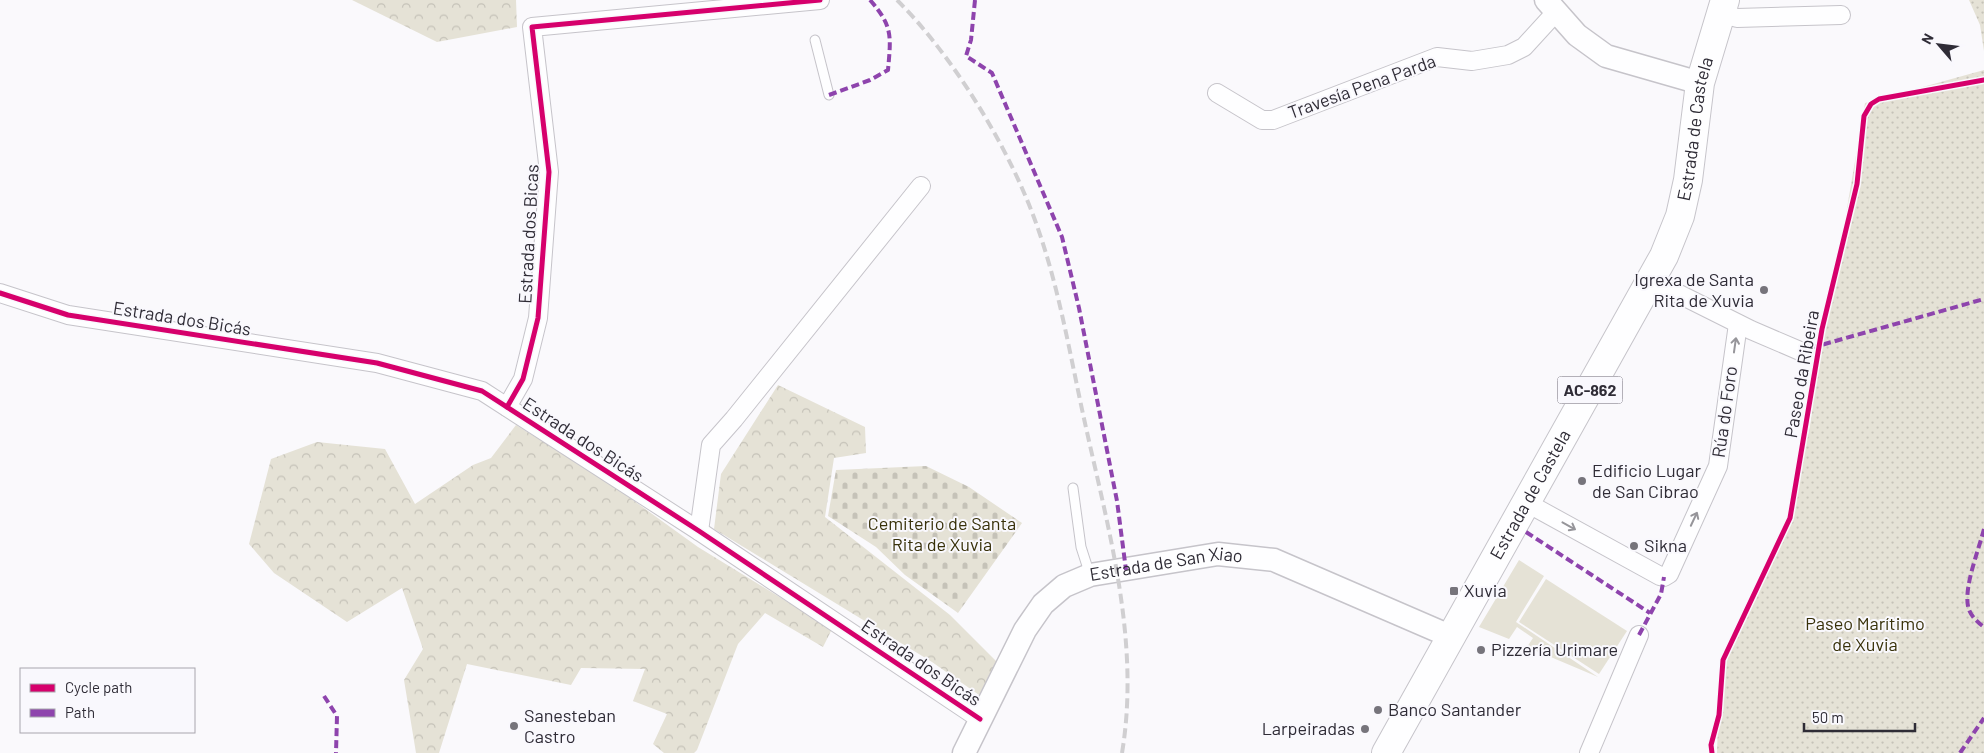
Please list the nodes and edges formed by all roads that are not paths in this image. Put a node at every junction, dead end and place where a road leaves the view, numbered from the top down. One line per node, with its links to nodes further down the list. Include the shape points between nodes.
1 (820, 0): 14 (street, Estrada dos Bicas, via 532,27 549,172 538,318 523,380)
2 (1551, 6): 6 (street, via 1577,35 1606,56); 7 (street, Travesía Pena Parda, via 1524,46 1508,55 1472,61 1437,57 1273,120 1262,120)
3 (1723, 7): 4 (street, via 1746,18); 6 (main road, Estrada de Castela / AC-862)
4 (1840, 14)
5 (815, 40): 8 (lane)
6 (1700, 83): 10 (main road, Estrada de Castela / AC-862, via 1688,180 1680,216)
7 (1217, 93)
8 (829, 95)
9 (921, 186): 17 (street, via 711,445)
10 (1651, 280): 12 (street, Paseo da Ribeira); 16 (main road, Estrada de Castela / AC-862)
11 (0, 293): 14 (street, Estrada dos Bicás, via 68,315 378,363 482,391)
12 (1738, 324): 13 (street, Paseo da Ribeira); 16 (street, Rúa do Foro, one-way to 12, via 1664,577 1668,574 1718,466)
13 (1800, 351)
14 (507, 407): 17 (street, Estrada dos Bicás)
15 (1073, 488): 18 (lane, via 1081,547)
16 (1527, 503): 20 (main road, Estrada de Castela / AC-862)
17 (699, 531): 21 (street, Estrada dos Bicás)
18 (1090, 575): 20 (street, Estrada de San Xiao, via 1218,554 1274,560); 21 (street, Estrada de San Xiao, via 1064,586 1043,604 1025,630)
19 (1639, 635): 24 (street)
20 (1452, 637): 23 (main road, Estrada de Castela / AC-862)
21 (980, 719): 22 (street, Estrada de San Xiao)
22 (964, 753)
23 (1386, 753)
24 (1589, 753)

